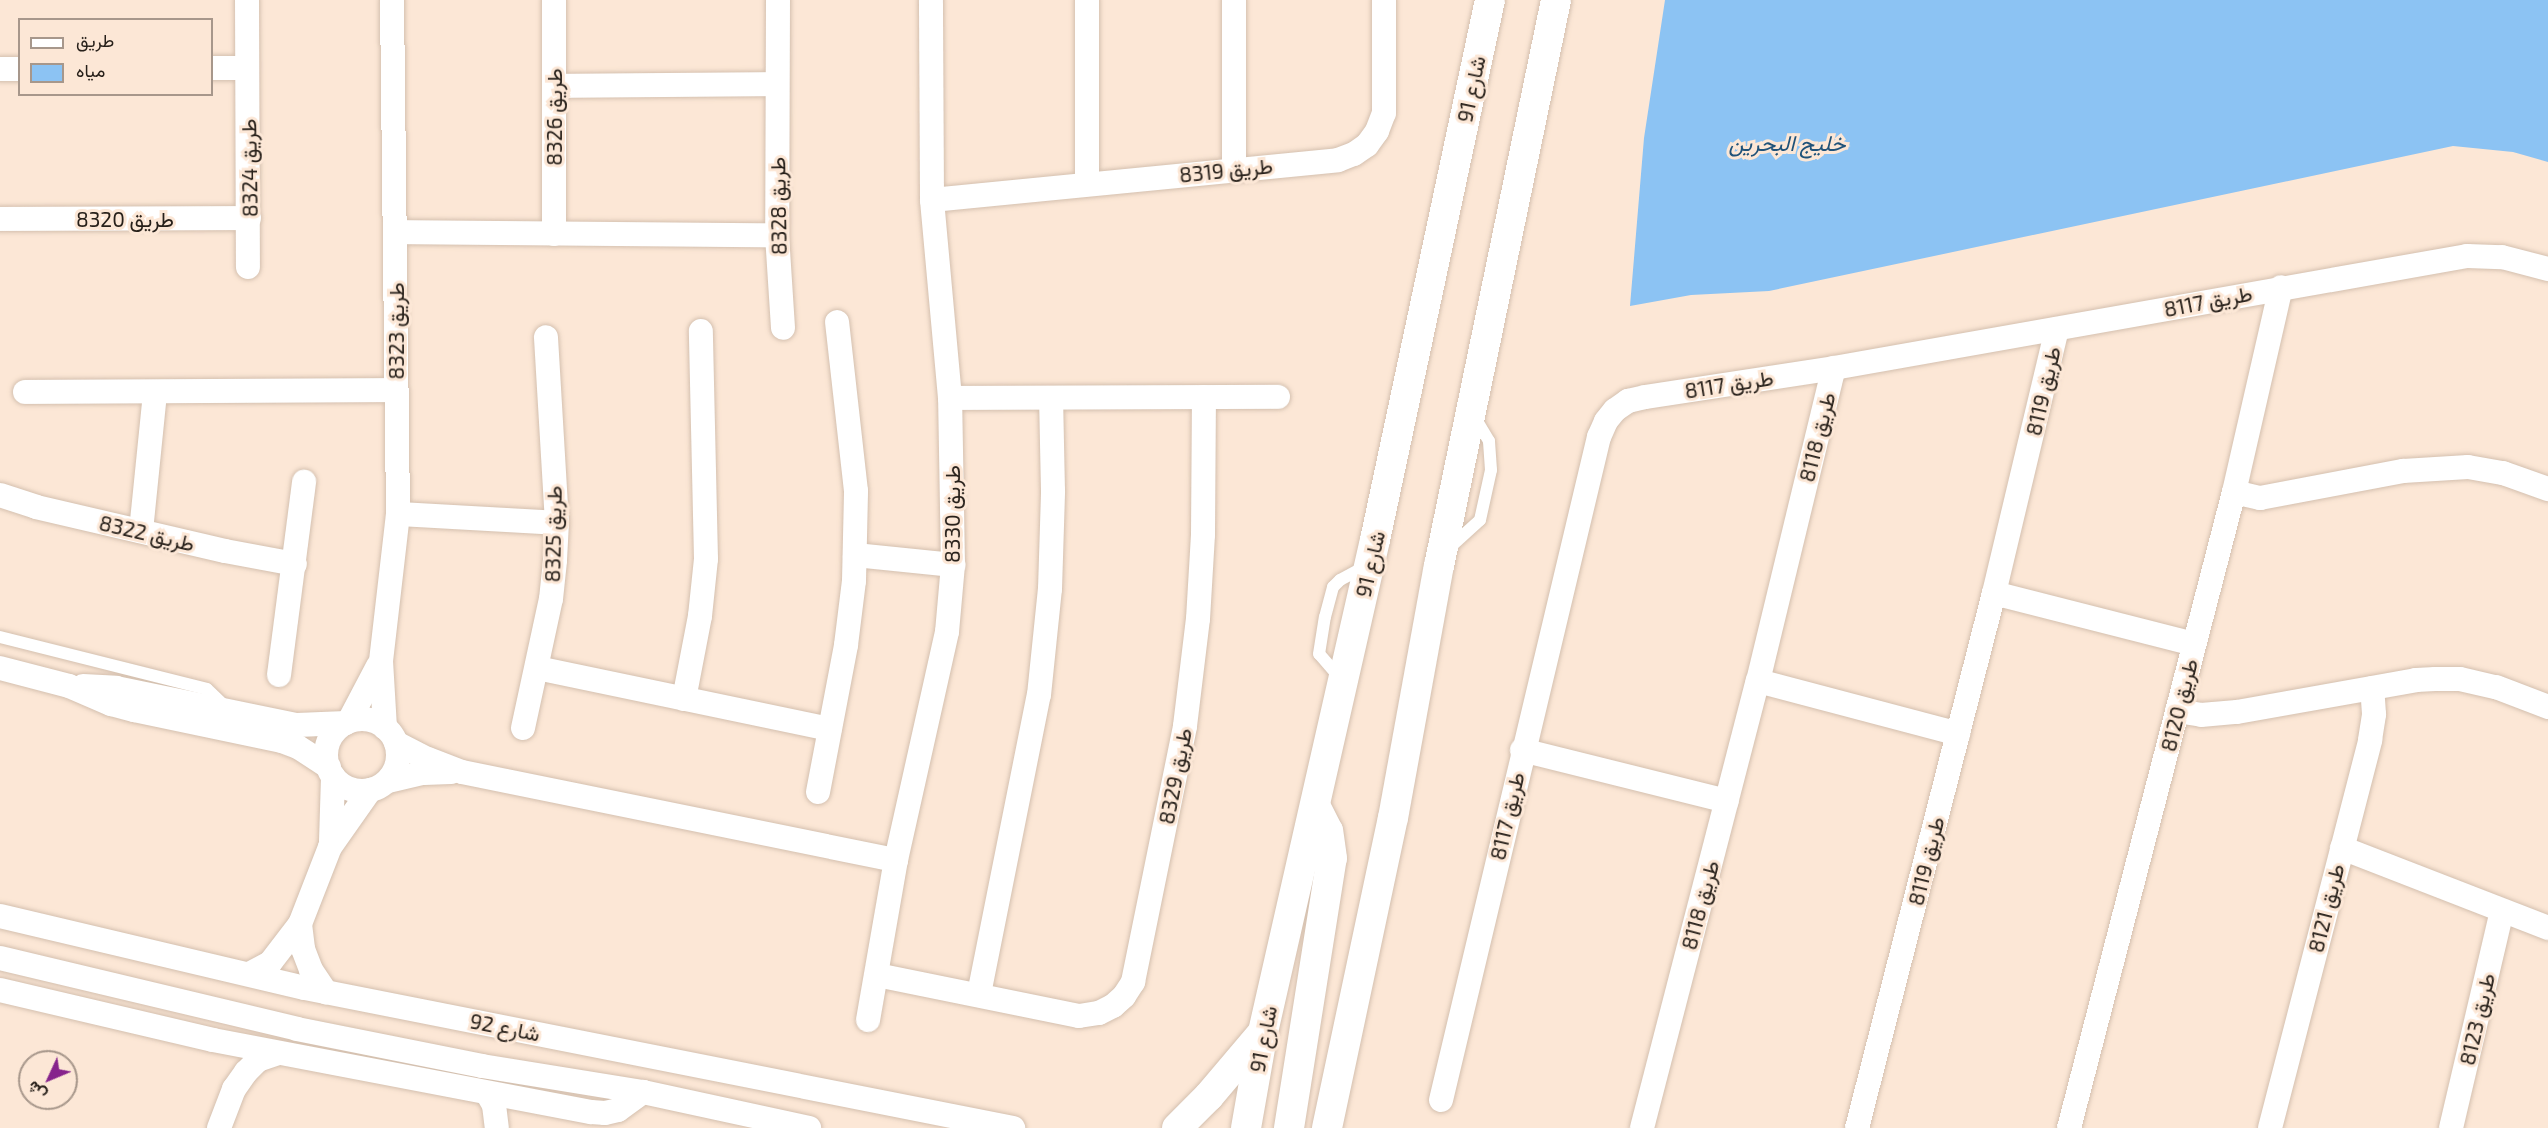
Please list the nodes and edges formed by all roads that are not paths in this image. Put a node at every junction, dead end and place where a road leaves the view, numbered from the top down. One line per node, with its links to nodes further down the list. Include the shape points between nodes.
1 (247, 0): 12 (street, طريق 8324)
2 (392, 0): 22 (street, طريق 8323)
3 (554, 0): 16 (street, طريق 8326)
4 (778, 0): 15 (street, طريق 8328)
5 (931, 0): 19 (street, طريق 8330)
6 (1087, 0): 18 (street)
7 (1234, 0): 17 (street)
8 (1384, 0): 17 (street, طريق 8319, via 1384,113 1367,145 1338,160)
9 (1490, 0): 76 (street, شارع 91)
10 (1556, 0): 99 (street, via 1442,553 1393,818)
11 (213, 68): 12 (street)
12 (248, 68): 20 (street, طريق 8324)
13 (0, 69): 14 (street)
14 (18, 69)
15 (777, 84): 16 (street); 24 (street, طريق 8328)
16 (554, 86): 23 (street, طريق 8326)
17 (1234, 169): 18 (street, طريق 8319)
18 (1086, 184): 19 (street, طريق 8319)
19 (932, 200): 39 (street, طريق 8330)
20 (249, 218): 21 (street, طريق 8320); 25 (street, طريق 8324)
21 (0, 219)
22 (396, 232): 23 (street); 34 (street, طريق 8323)
23 (554, 234): 24 (street)
24 (777, 235): 29 (street, طريق 8328)
25 (248, 267)
26 (2548, 268): 27 (street, طريق 8117, via 2502,257 2467,256)
27 (2282, 287): 30 (street, طريق 8117); 43 (street, طريق 8120)
28 (837, 322): 48 (street, via 856,491)
29 (783, 328)
30 (2057, 329): 33 (street, طريق 8117); 51 (street, طريق 8119)
31 (701, 331): 61 (street, via 706,559)
32 (546, 337): 46 (street, طريق 8325)
33 (1834, 368): 58 (street, طريق 8118); 70 (street, طريق 8117, via 1645,397 1628,401 1606,421)
34 (396, 390): 36 (street); 45 (street, طريق 8323)
35 (26, 392): 36 (street)
36 (155, 393): 47 (street)
37 (1204, 397): 38 (street); 40 (street); 89 (street, طريق 8329, via 1198,619 1185,726 1133,982 1113,1006 1079,1016)
38 (1278, 397)
39 (950, 398): 40 (street); 50 (street, طريق 8330)
40 (1052, 398): 89 (street, via 1050,589 1039,695)
41 (304, 482): 49 (street)
42 (2548, 489): 43 (street, via 2503,473 2468,467 2403,471 2260,498)
43 (2234, 492): 53 (street, طريق 8120)
44 (0, 495): 47 (street, طريق 8322)
45 (398, 514): 46 (street); 54 (street, طريق 8323)
46 (556, 523): 56 (street, طريق 8325, via 551,599)
47 (141, 531): 49 (street, طريق 8322)
48 (855, 555): 50 (street); 67 (street, via 846,645)
49 (294, 564): 57 (street)
50 (953, 565): 79 (street, طريق 8330, via 948,633)
51 (1995, 593): 53 (street); 68 (street, طريق 8119)
52 (0, 637): 64 (lane, via 207,689)
53 (2194, 644): 63 (street, طريق 8120)
54 (381, 661): 65 (street, طريق 8323); 69 (street, طريق 8323)
55 (0, 668): 59 (street)
56 (537, 668): 61 (street); 66 (street, طريق 8325)
57 (279, 675)
58 (1758, 681): 68 (street); 75 (street, طريق 8118)
59 (69, 686): 64 (street, via 116,688); 71 (street, via 134,710 282,741 298,747)
60 (2372, 688): 62 (street, via 2415,680 2460,679 2496,687); 63 (street, via 2237,712 2201,715); 78 (street, طريق 8121, via 2373,727)
61 (684, 699): 67 (street)
62 (2548, 707)
63 (2177, 711): 100 (street, طريق 8120)
64 (231, 712): 65 (street, via 297,724)
65 (347, 722): 69 (street, via 372,720); 71 (street, via 337,729 327,746)
66 (522, 728)
67 (830, 729): 74 (street)
68 (1958, 734): 111 (street, طريق 8119)
69 (391, 735): 72 (street, via 428,759); 73 (street, via 397,763)
70 (1522, 750): 75 (street); 97 (street, طريق 8117)
71 (331, 771): 73 (street, via 350,788); 77 (street, via 334,800)
72 (462, 772): 73 (street, via 424,772); 79 (street)
73 (379, 786): 77 (street)
74 (818, 792)
75 (1727, 801): 110 (street, طريق 8118)
76 (1315, 806): 91 (street, شارع 91); 108 (street, via 1328,831 1332,858)
77 (330, 847): 82 (street)
78 (2342, 848): 80 (street); 112 (street, طريق 8121)
79 (896, 860): 86 (street, طريق 8330)
80 (2502, 910): 83 (street); 113 (street, طريق 8123)
81 (0, 916): 85 (street, شارع 92)
82 (300, 924): 85 (street, via 270,963); 88 (street, via 311,970)
83 (2548, 928)
84 (0, 958): 95 (street, شارع 92, via 297,1029 482,1066)
85 (249, 974): 88 (street, شارع 92)
86 (877, 975): 89 (street, طريق 8329); 90 (street, طريق 8330)
87 (0, 990): 92 (street)
88 (326, 992): 105 (street, شارع 92)
89 (979, 994)
90 (868, 1020)
91 (1263, 1032): 106 (street); 107 (street, شارع 91)
92 (213, 1040): 93 (street); 94 (street, via 234,1059)
93 (278, 1053): 94 (street, via 252,1065); 96 (street)
94 (234, 1089): 101 (street)
95 (643, 1092): 98 (street, via 618,1110 605,1113); 104 (street, شارع 92)
96 (487, 1094): 98 (street); 102 (street, via 494,1105)
97 (1441, 1100)
98 (528, 1102): 103 (street)
99 (1329, 1115): 109 (street)
100 (2071, 1126)
101 (219, 1128)
102 (497, 1128)
103 (504, 1128)
104 (809, 1128)
105 (1013, 1128)
106 (1177, 1128)
107 (1246, 1128)
108 (1289, 1128)
109 (1351, 1128)
110 (1642, 1128)
111 (1857, 1128)
112 (2270, 1128)
113 (2451, 1128)

